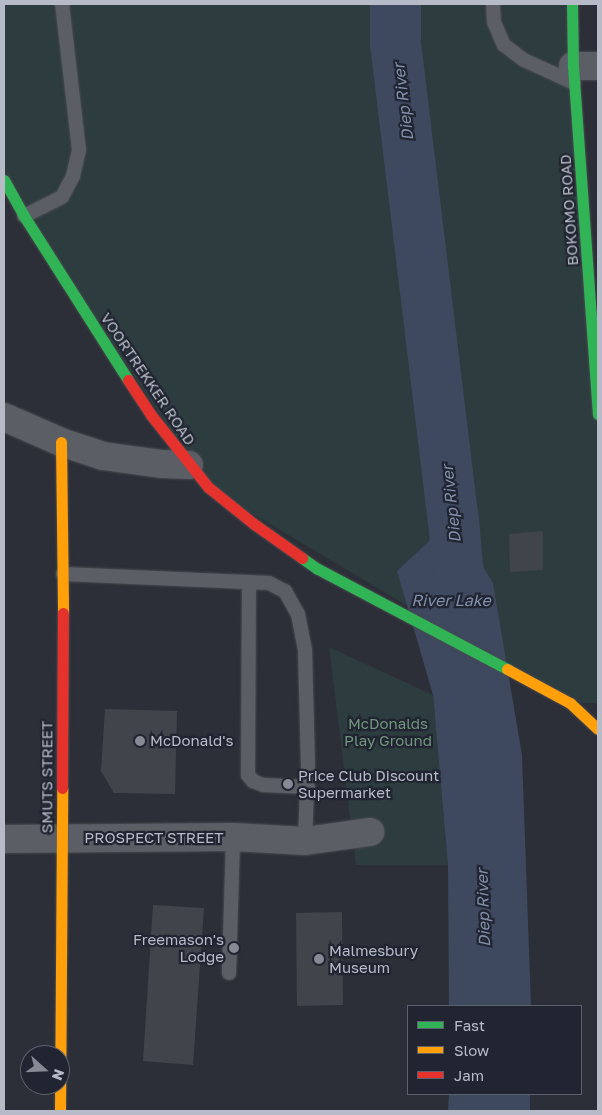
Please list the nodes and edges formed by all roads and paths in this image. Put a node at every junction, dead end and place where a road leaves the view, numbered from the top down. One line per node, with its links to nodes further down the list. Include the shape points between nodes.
1 (62, 4): 6 (lane, via 79,150 73,176 62,197)
2 (494, 4): 4 (lane, via 494,22 504,45 524,60)
3 (572, 4): 4 (main road, BOKOMO ROAD)
4 (582, 72): 7 (main road, BOKOMO ROAD)
5 (4, 180): 6 (main road, VOORTREKKER ROAD)
6 (24, 216): 10 (main road, VOORTREKKER ROAD, via 151,415)
7 (598, 414)
8 (4, 417): 9 (street)
9 (61, 442): 10 (street, via 103,456); 11 (main road, SMUTS STREET)
10 (189, 465): 13 (main road, VOORTREKKER ROAD, via 208,487 318,569)
11 (63, 574): 12 (lane); 19 (main road, SMUTS STREET)
12 (249, 582): 16 (lane, via 269,583 284,591 298,614 305,651); 16 (lane, via 248,775 263,785)
13 (570, 703): 14 (main road, VOORTREKKER ROAD); 15 (main road, VOORTREKKER ROAD)
14 (589, 703)
15 (598, 729)
16 (308, 787): 21 (lane)
17 (370, 832): 21 (street, PROSPECT STREET)
18 (233, 837): 19 (street, PROSPECT STREET); 21 (street, PROSPECT STREET); 22 (lane)
19 (62, 838): 20 (street, PROSPECT STREET); 23 (main road, SMUTS STREET)
20 (4, 839)
21 (305, 840)
22 (229, 973)
23 (60, 1111)

